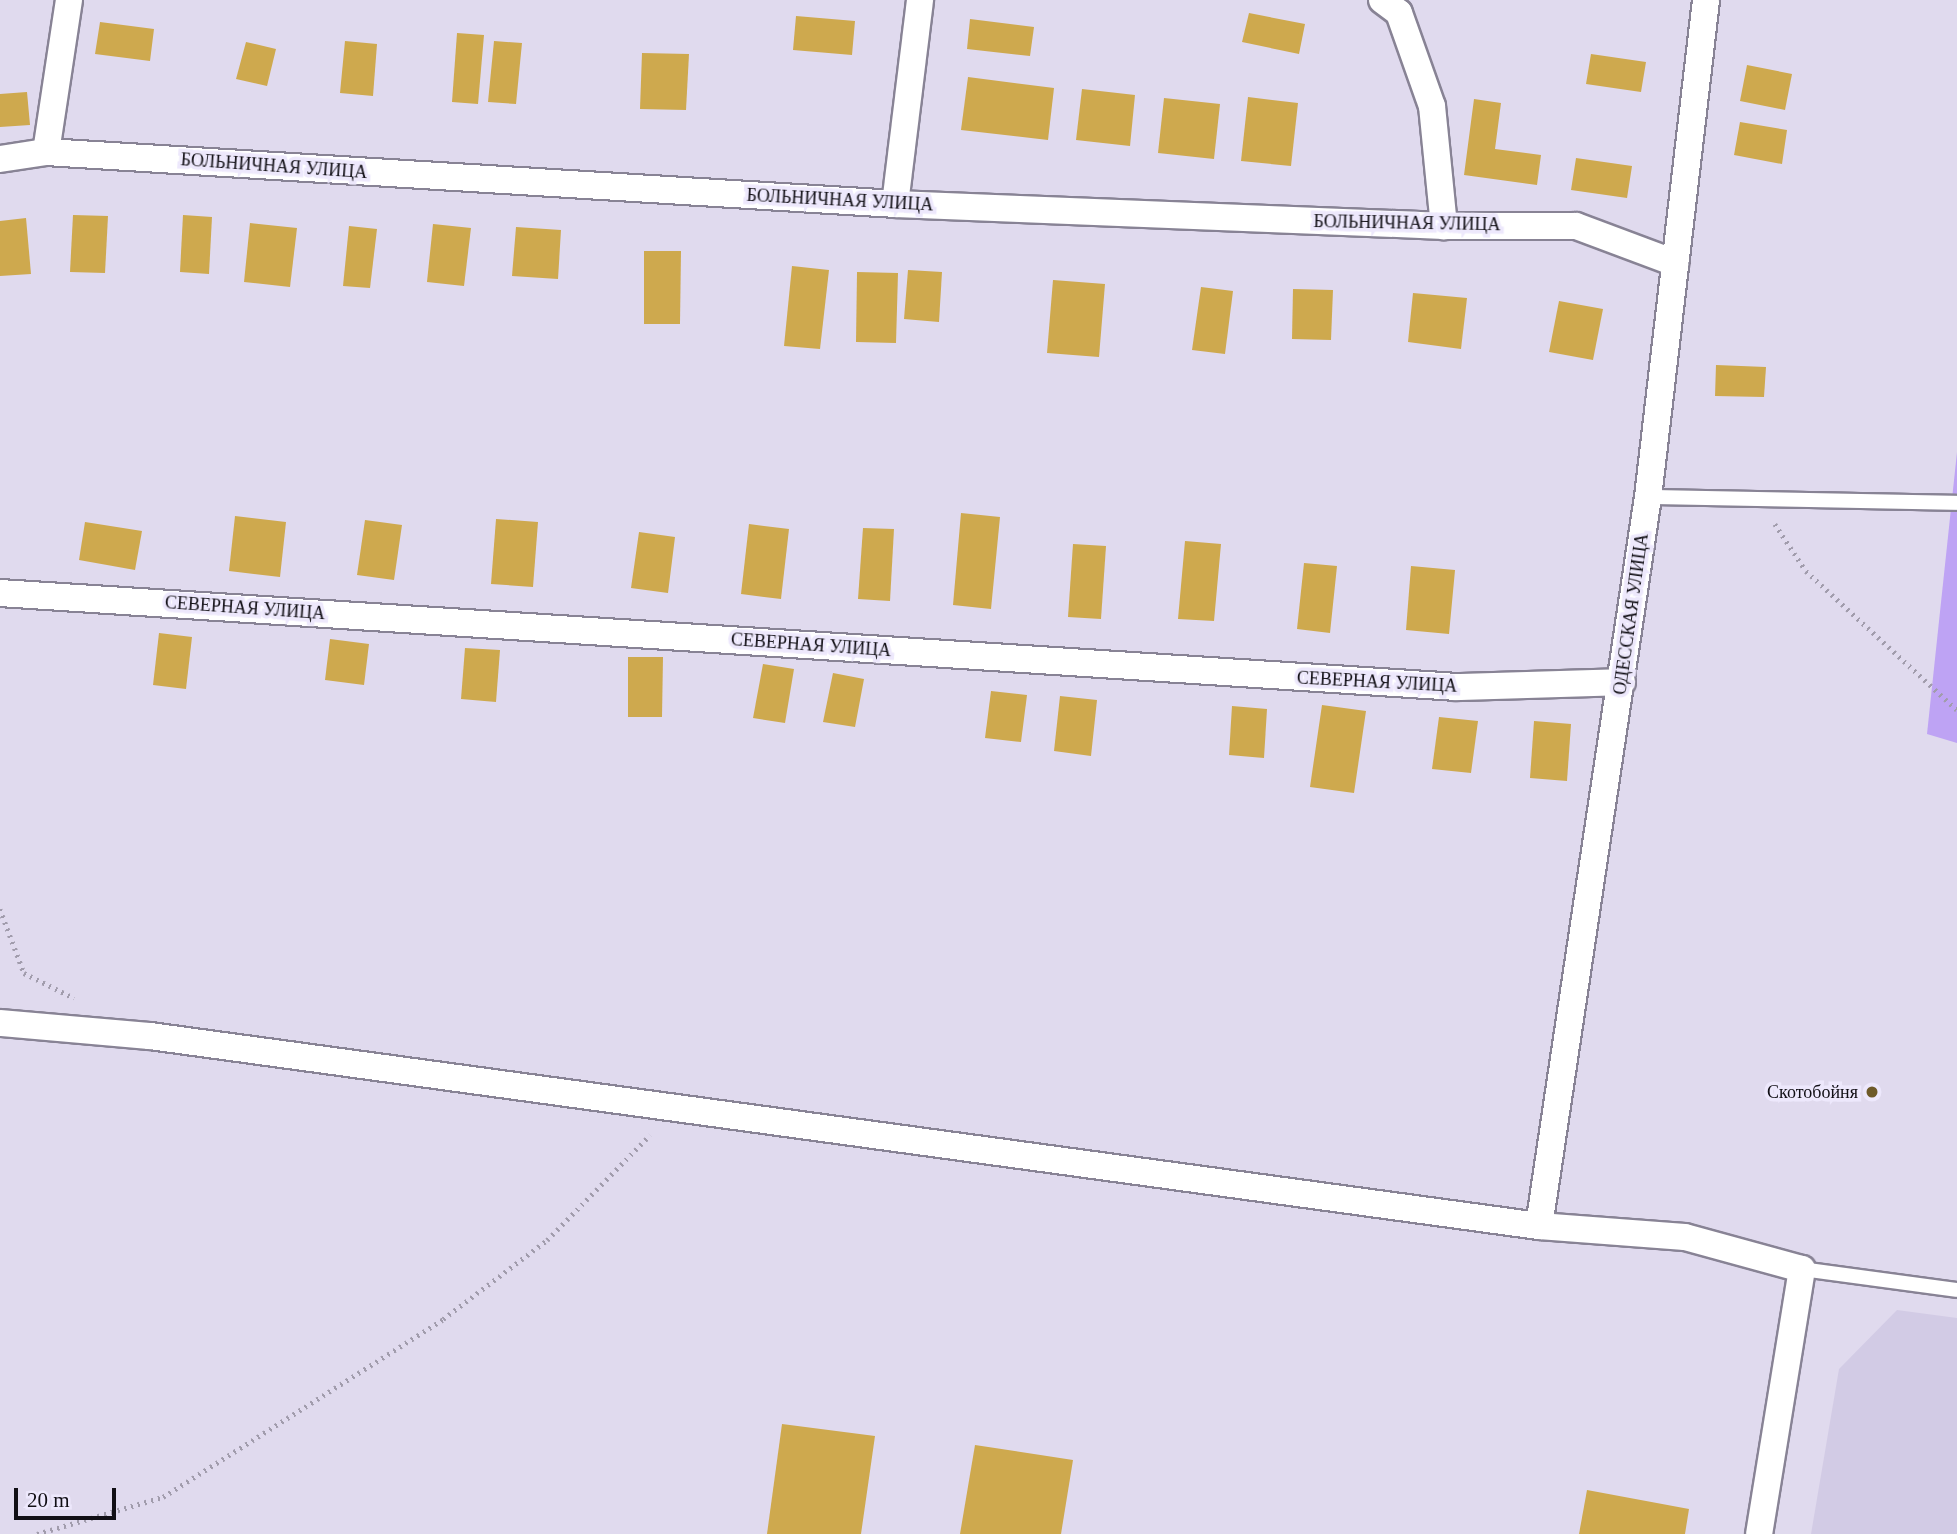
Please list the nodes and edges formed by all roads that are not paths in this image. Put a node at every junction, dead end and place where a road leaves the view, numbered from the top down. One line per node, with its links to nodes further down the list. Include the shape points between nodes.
1 (69, 0): 5 (street)
2 (920, 0): 7 (street)
3 (1382, 0): 8 (street, via 1399,13 1433,107)
4 (1706, 0): 9 (street, ОДЕССКАЯ УЛИЦА)
5 (46, 152): 6 (street, БОЛЬНИЧНАЯ УЛИЦА); 7 (street, БОЛЬНИЧНАЯ УЛИЦА)
6 (0, 159)
7 (895, 204): 8 (street, БОЛЬНИЧНАЯ УЛИЦА)
8 (1444, 226): 9 (street, БОЛЬНИЧНАЯ УЛИЦА, via 1576,226)
9 (1675, 263): 10 (street, ОДЕССКАЯ УЛИЦА)
10 (1648, 497): 11 (lane); 13 (street, ОДЕССКАЯ УЛИЦА)
11 (1957, 503)
12 (0, 593): 13 (street, СЕВЕРНАЯ УЛИЦА, via 1457,687)
13 (1622, 682): 15 (street, ОДЕССКАЯ УЛИЦА)
14 (0, 1023): 15 (street, via 150,1036)
15 (1539, 1226): 16 (street, via 1685,1237)
16 (1802, 1269): 17 (lane); 18 (street)
17 (1957, 1290)
18 (1759, 1534)

